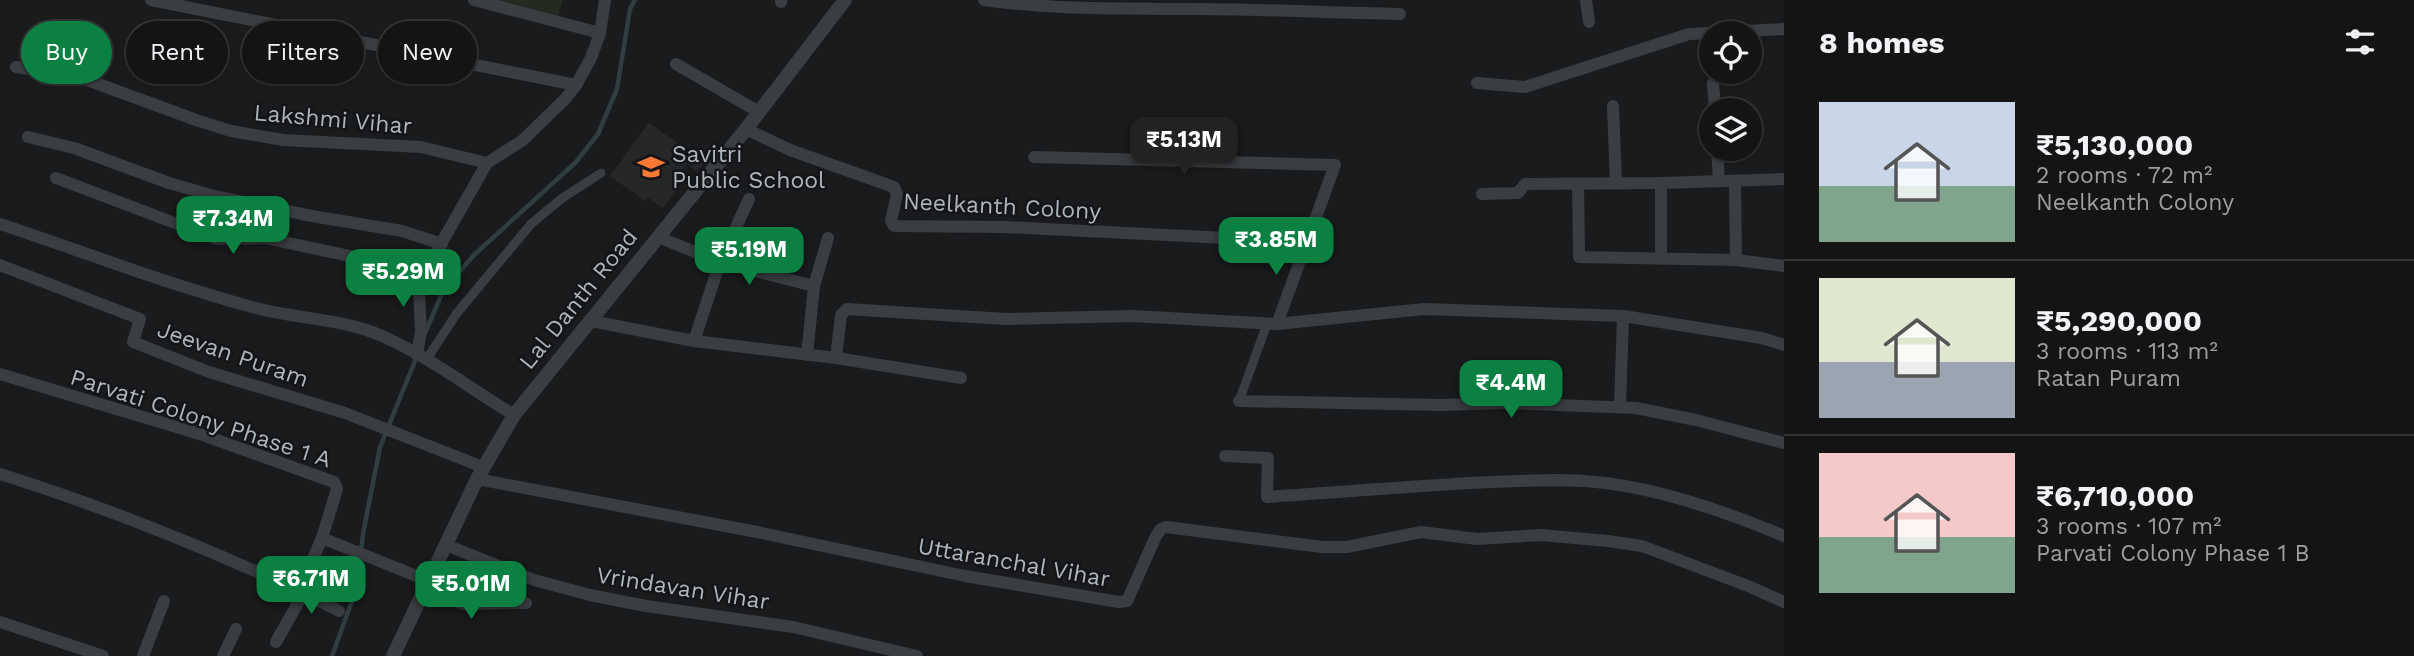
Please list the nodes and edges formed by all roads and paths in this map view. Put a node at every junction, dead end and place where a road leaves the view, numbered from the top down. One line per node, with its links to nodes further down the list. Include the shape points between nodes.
1 (150, 0): 14 (street)
2 (474, 0): 10 (street)
3 (605, 0): 10 (street)
4 (845, 0): 16 (street, Lal Danth Road)
5 (984, 0): 7 (street, via 1085,9)
6 (1586, 0): 8 (street)
7 (1400, 14)
8 (1589, 22)
9 (1784, 29): 13 (street, via 1689,34 1525,87)
10 (600, 33): 14 (street)
11 (676, 64): 16 (street)
12 (16, 67): 21 (street, Lakshmi Vihar, via 79,77 231,131 283,140 421,147)
13 (1478, 83)
14 (576, 85): 21 (street, via 523,140)
15 (1613, 106): 27 (street)
16 (759, 112): 17 (street, Lal Danth Road)
17 (746, 129): 33 (street, Lal Danth Road); 35 (street, Neelkanth Colony, via 894,187 894,226)
18 (28, 137): 36 (street, via 214,196 402,231)
19 (1034, 156): 35 (street, via 1335,165)
20 (1718, 161): 25 (street)
21 (487, 163): 36 (street)
22 (601, 173): 52 (street, via 531,224 457,313 430,354)
23 (56, 178): 42 (street, via 217,239 265,239)
24 (1784, 179): 26 (street)
25 (1719, 181): 26 (street); 28 (street)
26 (1735, 181): 38 (street)
27 (1616, 183): 28 (street); 29 (street)
28 (1661, 183): 37 (street)
29 (1578, 184): 30 (street, via 1525,184 1518,193); 37 (street, via 1579,257)
30 (1482, 194)
31 (749, 199): 39 (street)
32 (0, 224): 49 (street, via 185,289 262,310 362,328)
33 (658, 237): 39 (street); 45 (street, Lal Danth Road)
34 (828, 238): 43 (street)
35 (1307, 242): 46 (street)
36 (442, 244): 42 (street)
37 (1661, 258): 38 (street)
38 (1736, 260): 41 (street)
39 (720, 262): 43 (street); 47 (street)
40 (0, 265): 60 (street, Jeevan Puram, via 140,318 133,342 209,372 345,413)
41 (1784, 267)
42 (425, 272): 49 (street, via 419,289)
43 (814, 286): 50 (street)
44 (1623, 316): 46 (street, via 1424,309); 48 (street); 56 (street)
45 (591, 321): 47 (street); 57 (street, Lal Danth Road)
46 (1272, 324): 51 (street, via 847,309 841,315); 55 (street)
47 (694, 341): 50 (street)
48 (1784, 345)
49 (417, 355): 52 (street)
50 (807, 355): 51 (street)
51 (836, 358): 54 (street)
52 (430, 364): 57 (street)
53 (0, 373): 63 (street, Parvati Colony Phase 1 A, via 203,435 334,482 337,489)
54 (961, 379)
55 (1239, 401): 56 (street)
56 (1620, 407): 58 (street, via 1696,420)
57 (513, 415): 60 (street, Lal Danth Road)
58 (1784, 443)
59 (1225, 456): 62 (street, via 1268,458 1267,497 1403,486 1595,481 1670,497)
60 (480, 473): 64 (street, Lal Danth Road); 68 (street, Uttaranchal Vihar, via 965,576 1119,602 1127,601 1156,536 1166,527 1322,547 1347,547 1421,532 1477,539 1541,535 1608,541 1642,546)
61 (0, 474): 66 (street, via 166,534)
62 (1784, 536)
63 (322, 538): 65 (street); 66 (street)
64 (446, 545): 65 (street, Lal Danth Road); 78 (street, Vrindavan Vihar, via 534,580 590,595 793,627)
65 (427, 585): 69 (street, via 464,604); 77 (street, Lal Danth Road)
66 (301, 592): 70 (street); 73 (street)
67 (164, 601): 75 (street)
68 (1784, 602)
69 (526, 603)
70 (339, 611)
71 (0, 622): 74 (street)
72 (236, 629): 76 (street)
73 (276, 642)
74 (103, 656)
75 (143, 656)
76 (223, 656)
77 (393, 656)
78 (917, 656)

